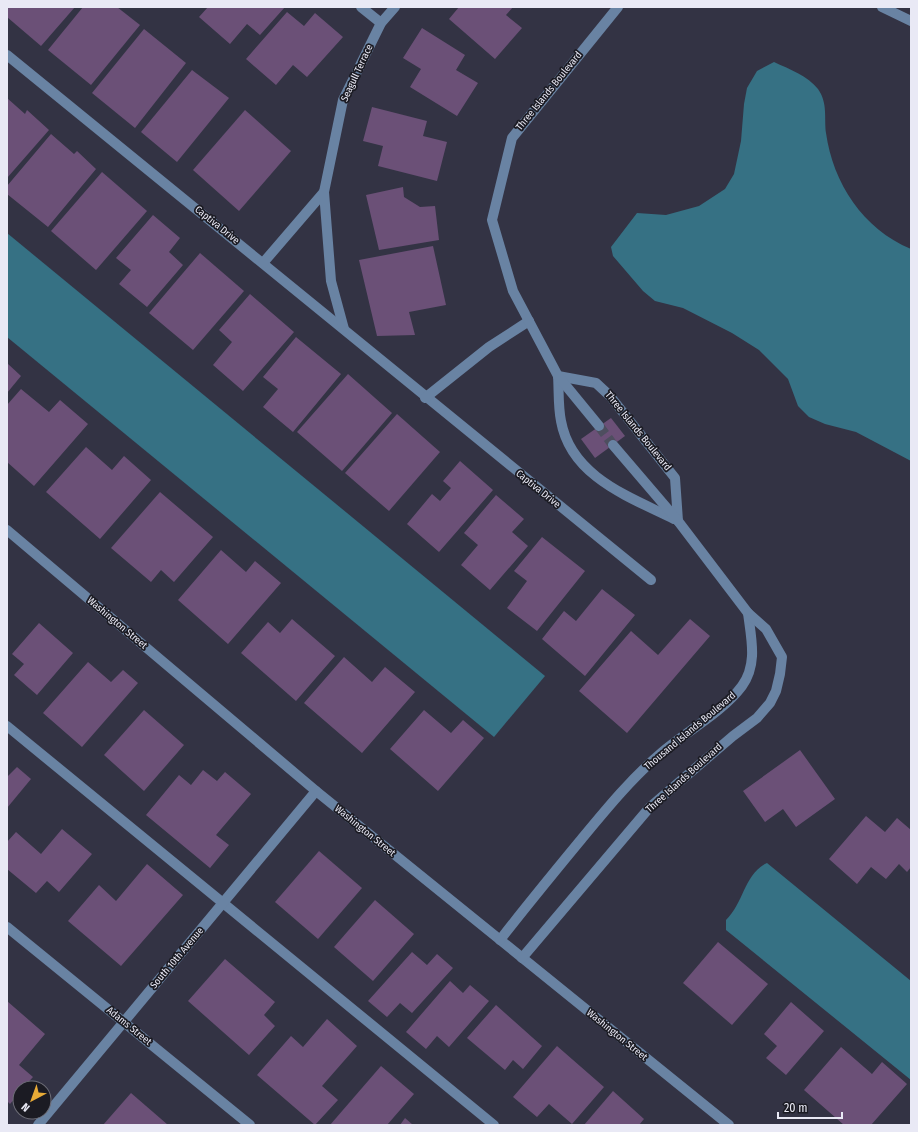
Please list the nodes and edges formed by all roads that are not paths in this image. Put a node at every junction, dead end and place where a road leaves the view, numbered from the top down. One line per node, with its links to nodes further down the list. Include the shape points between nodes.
1 (361, 7): 6 (street)
2 (395, 7): 6 (street, Seagull Terrace)
3 (618, 7): 10 (street, Three Islands Boulevard, via 512,138 492,220 513,291)
4 (882, 7): 5 (street)
5 (911, 21)
6 (381, 23): 8 (street, Seagull Terrace, via 343,100)
7 (7, 55): 9 (street, Captiva Drive)
8 (324, 192): 9 (street, Seagull Terrace); 11 (street, Seagull Terrace, via 331,281)
9 (263, 263): 11 (street, Captiva Drive)
10 (529, 321): 12 (street); 13 (street, via 489,347)
11 (344, 329): 13 (street, Captiva Drive)
12 (558, 376): 14 (street); 16 (street, Three Islands Boulevard, via 596,383 610,396 675,478); 16 (street, via 564,435 574,454 588,471 605,484)
13 (425, 398): 18 (street, Captiva Drive)
14 (599, 426)
15 (613, 445): 16 (street)
16 (678, 521): 19 (street)
17 (7, 530): 21 (street, Washington Street)
18 (650, 580)
19 (748, 613): 24 (street, Thousand Islands Boulevard, via 753,654 742,685 716,710 660,754 619,794); 25 (street, Three Islands Boulevard, via 766,629 782,657 776,690 770,703 757,718 732,736 650,807)
20 (7, 726): 22 (street)
21 (316, 791): 22 (street, South 10th Avenue); 24 (street, Washington Street)
22 (223, 903): 26 (street, South 10th Avenue); 29 (street)
23 (7, 927): 26 (street, Adams Street)
24 (500, 940): 25 (street, Washington Street)
25 (522, 958): 30 (street, Washington Street)
26 (124, 1022): 27 (street, South 10th Avenue); 28 (street, Adams Street)
27 (38, 1125)
28 (250, 1125)
29 (494, 1125)
30 (728, 1125)

